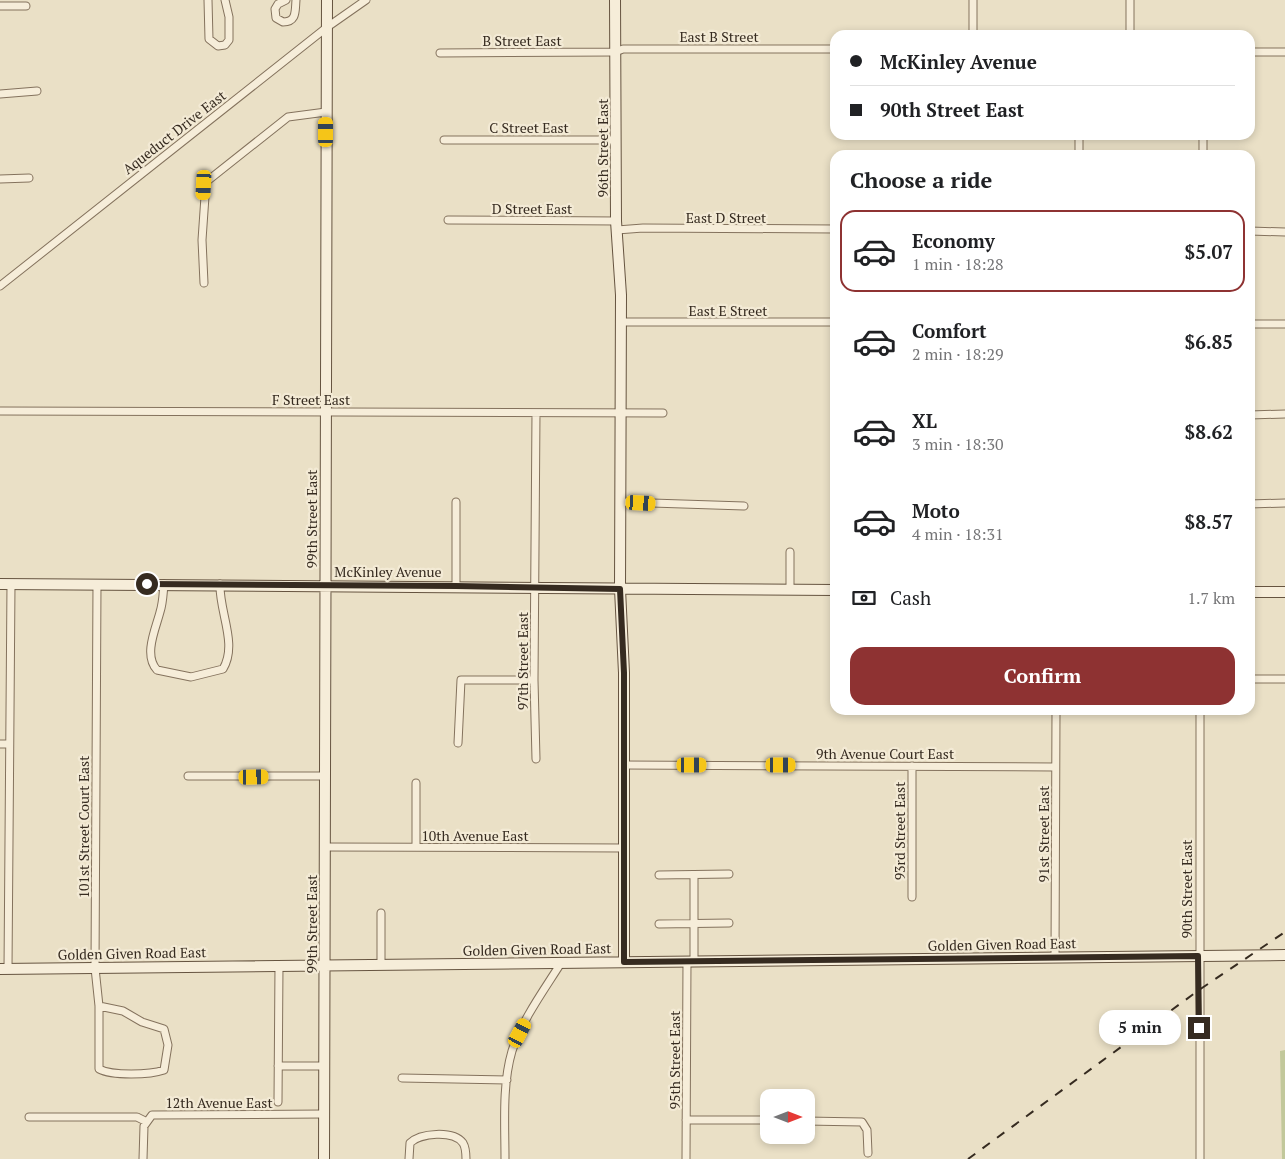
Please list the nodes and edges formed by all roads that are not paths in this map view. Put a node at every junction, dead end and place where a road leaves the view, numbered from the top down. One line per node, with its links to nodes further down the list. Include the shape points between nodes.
1 (208, 0): 2 (street, via 209,39 222,46 228,43 230,36)
2 (225, 0)
3 (286, 0): 4 (street, via 275,9 276,18 283,22 294,17)
4 (296, 0)
5 (326, 0): 12 (street, 99th Street East)
6 (366, 0): 12 (street, Aqueduct Drive East)
7 (615, 0): 17 (street, 96th Street East)
8 (973, 0): 13 (street)
9 (1130, 0): 14 (street)
10 (0, 6): 11 (street)
11 (26, 6)
12 (326, 28): 23 (street, 99th Street East); 34 (street, Aqueduct Drive East)
13 (973, 30)
14 (1130, 30)
15 (830, 49): 17 (street, East B Street, via 632,48)
16 (603, 52): 17 (street, East B Street); 20 (street, B Street East)
17 (615, 52): 25 (street, 96th Street East)
18 (1255, 52): 19 (street)
19 (1285, 52)
20 (440, 53)
21 (37, 91): 22 (street)
22 (0, 94)
23 (326, 112): 33 (street, via 288,116 206,182 202,240); 40 (street, 99th Street East)
24 (444, 140): 25 (street, C Street East)
25 (615, 140): 29 (street, 96th Street East)
26 (0, 178): 27 (street)
27 (29, 178)
28 (448, 220): 29 (street, D Street East)
29 (616, 226): 30 (street, East D Street); 35 (street, 96th Street East)
30 (830, 229)
31 (1255, 232): 32 (street)
32 (1285, 232)
33 (204, 283)
34 (0, 286)
35 (621, 322): 36 (street, East E Street); 42 (street, 96th Street East)
36 (830, 322)
37 (1255, 324): 38 (street)
38 (1285, 324)
39 (0, 411): 40 (street, F Street East)
40 (325, 412): 41 (street, F Street East); 57 (street, 99th Street East)
41 (536, 413): 42 (street, F Street East); 59 (street, 97th Street East)
42 (621, 413): 43 (street, F Street East); 47 (street, 96th Street East)
43 (663, 413)
44 (1285, 414): 45 (street)
45 (1255, 415)
46 (456, 502): 58 (street)
47 (620, 502): 50 (street); 60 (street, 96th Street East)
48 (1285, 503): 49 (street)
49 (1255, 504)
50 (744, 506)
51 (790, 552): 61 (street)
52 (0, 584): 53 (street, McKinley Avenue)
53 (11, 584): 54 (street, McKinley Avenue); 72 (street)
54 (97, 584): 55 (street, McKinley Avenue); 100 (street, 101st Street Court East)
55 (164, 584): 56 (street, McKinley Avenue); 56 (street, via 152,639 154,666 157,670 191,677 223,669 228,658)
56 (220, 584): 57 (street, McKinley Avenue)
57 (325, 585): 58 (street, McKinley Avenue); 78 (street, 99th Street East)
58 (456, 586): 59 (street, McKinley Avenue)
59 (535, 587): 60 (street, McKinley Avenue); 67 (street, 97th Street East)
60 (620, 589): 61 (street, McKinley Avenue); 74 (street, 96th Street East)
61 (790, 589): 62 (street, McKinley Avenue)
62 (830, 590)
63 (1255, 592): 64 (street)
64 (1285, 592)
65 (1255, 679): 66 (street)
66 (1285, 679)
67 (534, 680): 70 (street, via 461,680); 73 (street, 97th Street East)
68 (1056, 715): 76 (street, 91st Street East)
69 (1200, 715): 92 (street, 90th Street East)
70 (458, 743)
71 (0, 744): 72 (street)
72 (9, 744): 101 (street)
73 (536, 760)
74 (624, 765): 75 (street, 9th Avenue Court East); 82 (street, 96th Street East)
75 (912, 766): 76 (street, 9th Avenue Court East); 86 (street, 93rd Street East)
76 (1055, 767): 93 (street, 91st Street East)
77 (188, 776): 78 (street)
78 (325, 776): 80 (street, 99th Street East)
79 (416, 783): 81 (street)
80 (325, 847): 81 (street, 10th Avenue East); 97 (street, 99th Street East)
81 (416, 847): 82 (street, 10th Avenue East)
82 (624, 848): 95 (street)
83 (730, 874): 85 (street)
84 (659, 875): 85 (street)
85 (694, 875): 89 (street, 95th Street East)
86 (912, 897)
87 (381, 913): 98 (street)
88 (659, 924): 89 (street)
89 (694, 924): 90 (street); 94 (street, 95th Street East)
90 (729, 924)
91 (1285, 955): 92 (street, Golden Given Road East)
92 (1198, 956): 93 (street, Golden Given Road East); 121 (street, 90th Street East)
93 (1055, 958): 94 (street, Golden Given Road East)
94 (691, 961): 95 (street, Golden Given Road East); 110 (street, 95th Street East)
95 (624, 962): 96 (street, Golden Given Road East)
96 (561, 963): 98 (street, Golden Given Road East); 106 (street, via 512,1050)
97 (324, 965): 98 (street, Golden Given Road East); 99 (street, Golden Given Road East); 104 (street, 99th Street East)
98 (381, 965)
99 (279, 966): 100 (street, Golden Given Road East); 103 (street)
100 (95, 968): 101 (street, Golden Given Road East); 102 (street, 101st Street Court East)
101 (4, 969)
102 (98, 1006): 102 (street, 101st Street Court East, via 123,1011 164,1029 168,1045 164,1070 157,1073 110,1073 98,1069)
103 (278, 1066): 104 (street); 107 (street)
104 (324, 1066): 108 (street, 99th Street East)
105 (402, 1078): 106 (street)
106 (507, 1080): 119 (street)
107 (278, 1102)
108 (324, 1114): 113 (street, 12th Avenue East, via 155,1115); 116 (street, 99th Street East)
109 (29, 1116): 113 (street, 12th Avenue East, via 138,1117)
110 (686, 1120): 111 (street); 120 (street, 95th Street East)
111 (760, 1120)
112 (815, 1120): 114 (street, via 862,1122 867,1130)
113 (146, 1121): 115 (street)
114 (868, 1153)
115 (142, 1159)
116 (324, 1159)
117 (409, 1159): 118 (street, via 410,1143 422,1136 451,1136 463,1143)
118 (466, 1159)
119 (505, 1159)
120 (686, 1159)
121 (1200, 1159)

